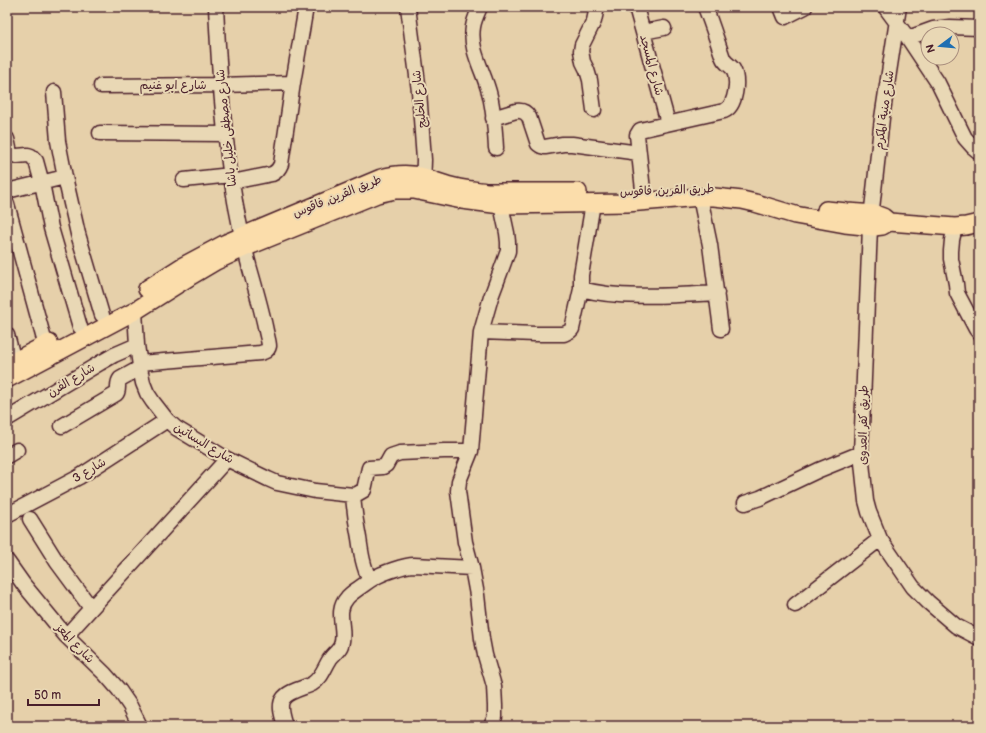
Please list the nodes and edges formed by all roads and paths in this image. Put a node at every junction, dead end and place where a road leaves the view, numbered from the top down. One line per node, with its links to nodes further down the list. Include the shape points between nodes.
1 (216, 7): 18 (street, شارع مصطفى خليل باشا)
2 (306, 7): 17 (street)
3 (408, 7): 34 (street, شارع الخليج, via 419,91 424,160)
4 (480, 7): 22 (street, via 475,18 473,41 478,64 488,88)
5 (597, 7): 21 (street, via 581,51 590,80)
6 (638, 7): 15 (street, شارع المسجد)
7 (705, 7): 23 (street, via 724,60 735,74 734,97 731,106 724,112)
8 (805, 7): 11 (street)
9 (885, 7): 12 (street)
10 (899, 7): 12 (street, شارع منية المكرم)
11 (783, 12)
12 (896, 21): 16 (street); 42 (street, شارع منية المكرم)
13 (664, 28): 15 (street)
14 (979, 28): 16 (street, via 944,27)
15 (643, 32): 23 (street, شارع المسجد)
16 (908, 38): 28 (street, via 938,83 965,138)
17 (293, 82): 18 (street, شارع ابو غنيم); 31 (street, via 280,168 272,174)
18 (220, 85): 19 (street, شارع ابو غنيم); 25 (street, شارع مصطفى خليل باشا)
19 (101, 86)
20 (54, 92): 30 (street, via 58,141)
21 (594, 110)
22 (493, 118): 27 (street); 29 (street, via 516,111 526,113 538,144 545,147 572,144)
23 (668, 124): 29 (street, via 640,130 637,135)
24 (100, 133): 25 (street)
25 (226, 134): 31 (street, شارع مصطفى خليل باشا)
26 (7, 139): 33 (street, via 10,153 17,156 28,155 36,160)
27 (496, 148)
28 (979, 152)
29 (639, 153): 36 (street)
30 (65, 177): 33 (street); 49 (street, via 78,234)
31 (231, 179): 32 (street); 45 (street, شارع مصطفى خليل باشا)
32 (184, 180)
33 (42, 183): 35 (street); 50 (street, via 51,228)
34 (423, 185): 39 (main road, طريق القرين, فاقوس, via 462,200); 45 (main road, طريق القرين, فاقوس, via 409,190 377,194)
35 (7, 191)
36 (632, 195): 37 (main road, طريق القرين, فاقوس); 38 (main road, طريق القرين, فاقوس); 40 (main road, طريق القرين, فاقوس); 42 (main road, طريق القرين, فاقوس, via 698,187 727,188 770,195 822,210 847,212)
37 (700, 197): 42 (main road, طريق القرين, فاقوس, via 742,200 795,215 839,223); 47 (street)
38 (561, 198): 39 (main road, طريق القرين, فاقوس, via 529,205); 40 (main road, طريق القرين, فاقوس)
39 (500, 199): 52 (street, via 508,251)
40 (593, 203): 46 (street, via 581,275)
41 (7, 204): 56 (street)
42 (871, 220): 44 (main road, طريق القرين, فاقوس, via 878,226 889,222); 64 (street, طريق كفر العدوى)
43 (979, 223): 44 (main road, طريق القرين, فاقوس)
44 (955, 227): 53 (street, via 951,259 956,288)
45 (243, 242): 48 (main road, طريق القرين, فاقوس); 49 (main road, طريق القرين, فاقوس, via 197,258 130,301); 58 (street, شارع مصطفى خليل باشا, via 264,321 269,344 267,350 260,353)
46 (581, 290): 47 (street, via 639,296); 52 (street, via 570,332)
47 (717, 293): 51 (street)
48 (135, 311): 55 (street, شارع البساتين); 56 (main road, طريق القرين, فاقوس)
49 (102, 315): 50 (main road, طريق القرين, فاقوس)
50 (80, 327): 56 (main road, طريق القرين, فاقوس)
51 (720, 329)
52 (481, 332): 63 (street)
53 (979, 333)
54 (7, 335): 57 (street)
55 (137, 346): 58 (street, شارع البساتين); 60 (street, شارع الفرن, via 114,355)
56 (47, 351): 57 (main road, طريق القرين, فاقوس); 59 (main road, طريق القرين, فاقوس)
57 (10, 363)
58 (140, 365): 61 (street, شارع البساتين, via 147,393); 62 (street, via 120,380 116,394)
59 (7, 379)
60 (7, 418)
61 (167, 420): 65 (street, شارع البساتين); 68 (street, شارع 3, via 79,477)
62 (62, 426)
63 (471, 451): 66 (street, via 394,454 383,467 369,468 364,490); 72 (street, via 458,481 458,491 465,542)
64 (861, 453): 67 (street); 70 (street, طريق كفر العدوى, via 866,500)
65 (227, 458): 66 (street, شارع البساتين, via 282,484 315,491); 75 (street)
66 (353, 494): 73 (street, via 362,555)
67 (744, 503)
68 (7, 515)
69 (30, 519): 75 (street, via 57,562)
70 (880, 539): 74 (street); 77 (street, طريق كفر العدوى, via 913,587 923,597 956,626)
71 (7, 561): 76 (street, شارع المعز, via 24,586)
72 (472, 568): 73 (street, via 408,565); 80 (street, via 482,639 494,686 495,717)
73 (370, 580): 79 (street, via 344,601 341,614 341,647 330,659 318,680 283,698 280,704)
74 (794, 605)
75 (91, 608): 76 (street)
76 (66, 636): 78 (street, شارع المعز, via 119,690)
77 (979, 638)
78 (140, 726)
79 (285, 726)
80 (491, 726)

